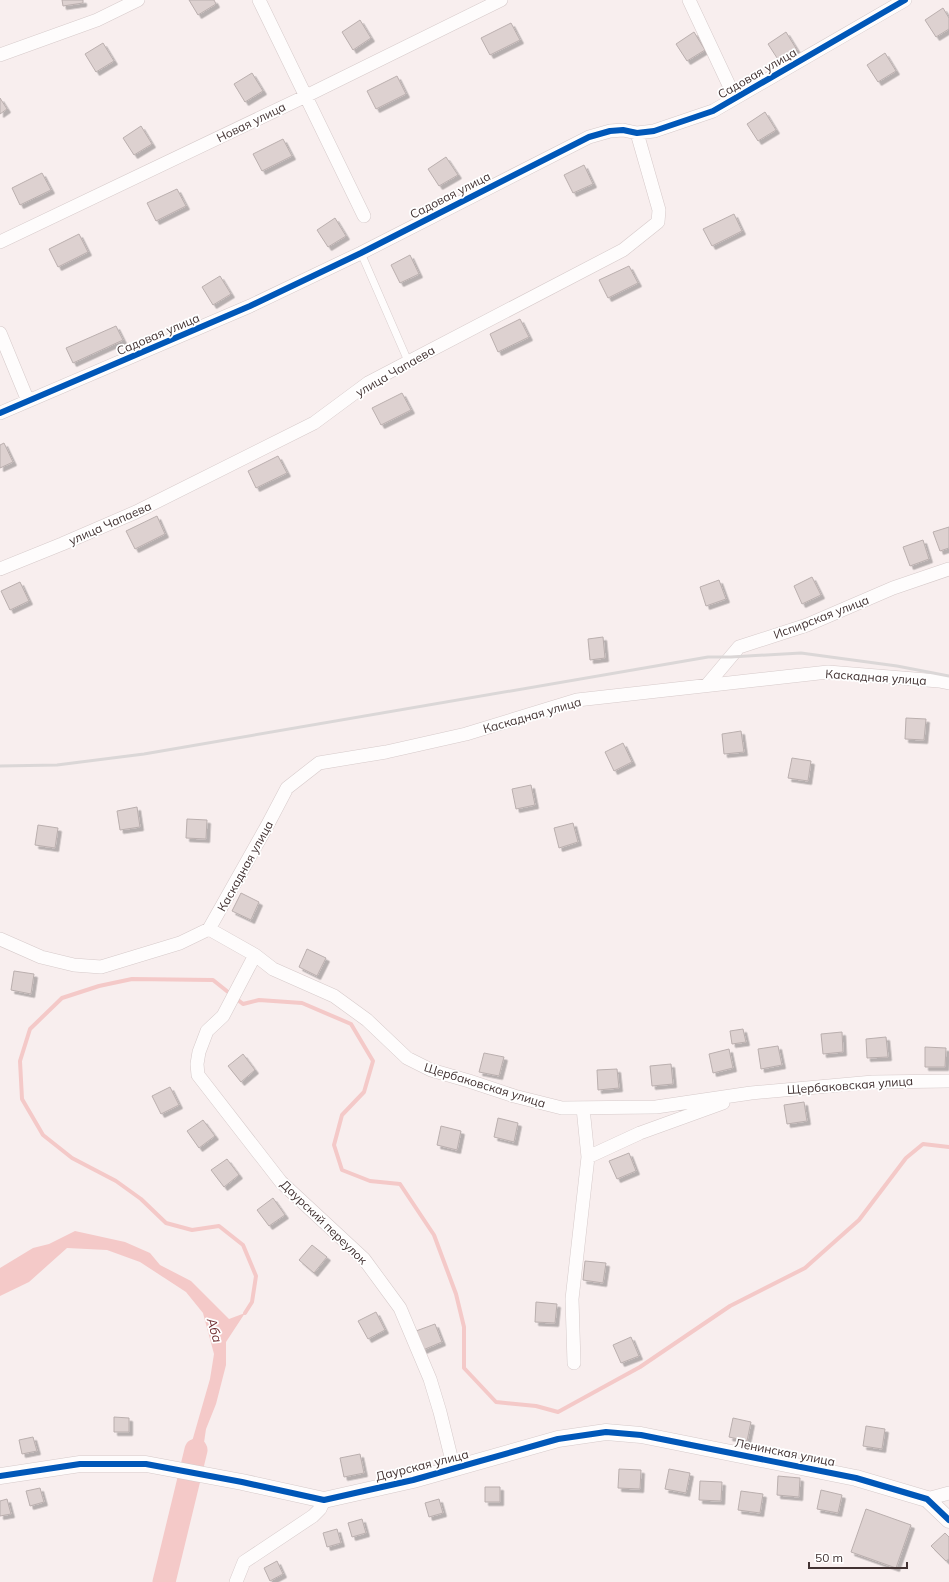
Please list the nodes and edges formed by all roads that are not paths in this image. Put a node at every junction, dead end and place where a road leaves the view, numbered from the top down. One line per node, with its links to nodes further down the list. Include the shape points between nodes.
1 (138, 0): 6 (street, via 97,20)
2 (259, 0): 7 (street)
3 (501, 0): 7 (street, Новая улица)
4 (689, 0): 8 (street)
5 (905, 0): 8 (street, Садовая улица)
6 (0, 55)
7 (306, 96): 10 (street); 11 (street, Новая улица)
8 (735, 98): 9 (street, Садовая улица, via 713,111)
9 (637, 133): 12 (street, Садовая улица, via 610,131 589,137); 14 (street, улица Чапаева, via 659,210 658,222 623,250)
10 (364, 216)
11 (0, 242)
12 (361, 253): 14 (lane); 15 (street, Садовая улица, via 250,306)
13 (0, 333): 15 (street)
14 (408, 361): 17 (street, улица Чапаева, via 368,383 314,423 136,512)
15 (28, 401): 16 (street, Садовая улица)
16 (0, 413)
17 (0, 569)
18 (949, 569): 20 (street, Испирская улица, via 893,588 807,624 739,647)
19 (949, 683): 20 (street, Каскадная улица, via 828,672)
20 (708, 685): 21 (street, Каскадная улица, via 577,700 466,734 319,764 287,788)
21 (209, 929): 22 (street, via 180,943 101,967 74,965 41,957); 23 (street, Щербаковская улица)
22 (0, 939)
23 (255, 956): 26 (street, Щербаковская улица, via 273,969 334,996 367,1020 407,1058 431,1070 541,1103 562,1108); 30 (street, Даурский переулок, via 222,1016 207,1031 199,1052 198,1075 281,1182 364,1258 400,1308 430,1379)
24 (949, 1081): 25 (street, Щербаковская улица, via 873,1082)
25 (750, 1093): 26 (street, Щербаковская улица, via 656,1108); 27 (street, Щербаковская улица, via 640,1133)
26 (583, 1108): 27 (street)
27 (588, 1157): 28 (street, via 572,1299)
28 (574, 1363)
29 (606, 1432): 30 (street, Даурская улица, via 558,1439); 33 (street, Ленинская улица, via 641,1435 856,1478)
30 (454, 1469): 34 (street, Даурская улица)
31 (0, 1476): 34 (street, Даурская улица, via 80,1464 146,1464)
32 (949, 1493): 33 (street)
33 (927, 1499): 35 (street, Ленинская улица)
34 (324, 1500): 36 (street, via 313,1516 244,1562)
35 (949, 1520)
36 (236, 1582)

